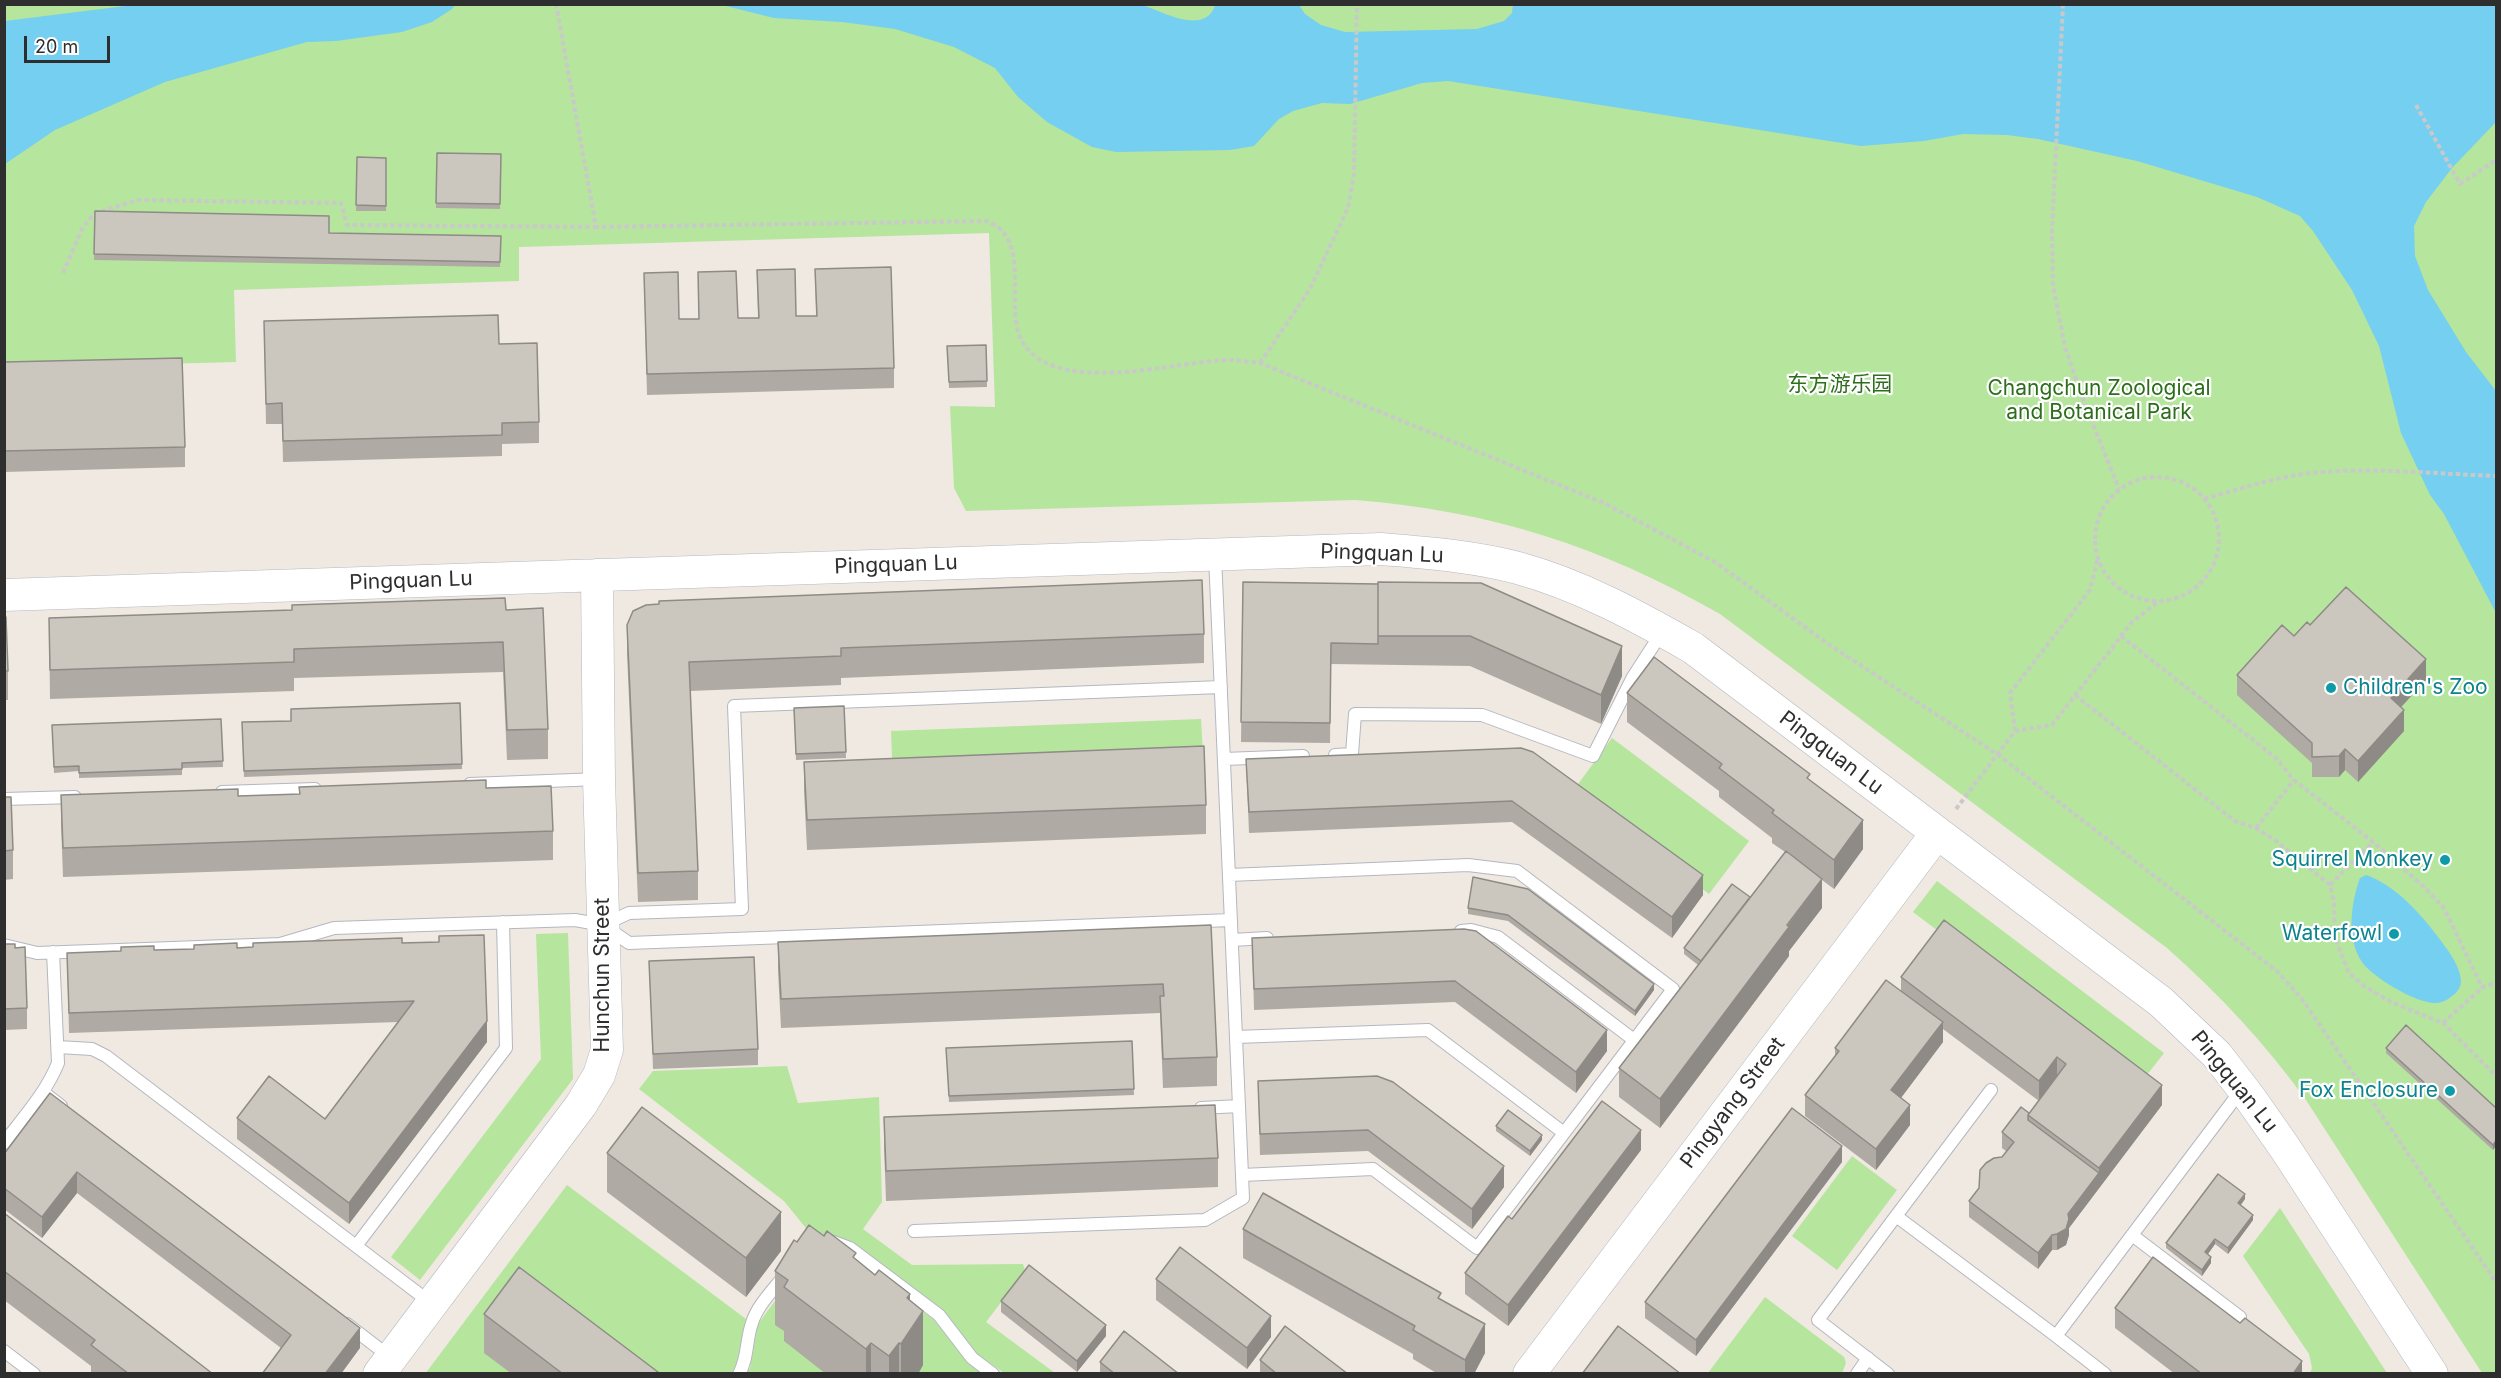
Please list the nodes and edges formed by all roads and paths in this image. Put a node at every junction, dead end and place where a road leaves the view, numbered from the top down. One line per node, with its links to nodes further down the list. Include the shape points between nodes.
1 (1357, 4): 7 (path, via 1354,174 1348,208 1310,289)
2 (2063, 4): 9 (path, via 2053,285 2065,347)
3 (2416, 105): 4 (path, via 2460,184)
4 (2496, 160)
5 (596, 227): 6 (path, via 347,225 341,203 138,200 95,213 83,227)
6 (63, 273)
7 (1260, 363)
8 (2496, 476): 10 (path, via 2357,471 2304,474)
9 (2120, 489): 10 (path, via 2145,478 2162,477 2178,480); 12 (path, via 2103,507 2097,523)
10 (2204, 499): 15 (path, via 2219,527 2217,559 2210,573 2188,594)
11 (1215, 555): 13 (street, Pingquan Lu); 16 (street, Pingquan Lu, via 1381,549 1455,556 1518,568 1576,589); 18 (lane)
12 (2098, 558): 15 (path, via 2106,573 2129,595); 20 (path, via 2090,590 2010,693)
13 (597, 575): 14 (street, Pingquan Lu); 22 (street, Hunchun Street)
14 (4, 595)
15 (2158, 602): 17 (path)
16 (1663, 631): 21 (lane, via 1633,677 1593,756 1482,715 1355,714 1352,754); 30 (street, Pingquan Lu, via 1693,648)
17 (2121, 636): 19 (path); 23 (path, via 2276,758)
18 (1221, 687): 21 (lane); 36 (lane, via 734,706 742,909 629,913)
19 (2075, 695): 20 (path, via 2052,725); 29 (path, via 2235,821)
20 (2015, 731): 30 (path)
21 (1224, 759): 32 (lane)
22 (599, 780): 24 (lane); 36 (street, Hunchun Street)
23 (2294, 780): 29 (path); 31 (path)
24 (458, 784)
25 (328, 789): 26 (lane)
26 (211, 793)
27 (93, 797): 28 (lane)
28 (4, 799)
29 (2256, 828): 33 (path)
30 (1937, 833): 49 (street, Pingquan Lu, via 2161,1002 2217,1055); 74 (street, Pingyang Street)
31 (2373, 842): 33 (path); 43 (path, via 2444,908)
32 (1229, 875): 34 (lane); 46 (lane, via 1468,866 1517,872 1673,989)
33 (2330, 885): 44 (path, via 2335,938 2349,973 2391,1002)
34 (1231, 920): 36 (lane, via 628,943); 39 (lane)
35 (503, 922): 36 (lane, via 576,920); 41 (lane, via 334,928 280,944); 62 (lane, via 506,1048)
36 (603, 925): 64 (street, Hunchun Street, via 607,1050 600,1075)
37 (1447, 931): 46 (lane, via 1471,930 1498,937)
38 (1280, 938): 39 (lane)
39 (1232, 940): 45 (lane)
40 (4, 945): 41 (lane, via 37,953)
41 (53, 952): 47 (lane)
42 (2496, 983): 43 (path)
43 (2483, 987): 44 (path)
44 (2443, 1023): 48 (path)
45 (1236, 1037): 52 (lane); 55 (lane, via 1428,1030)
46 (1634, 1040): 55 (lane)
47 (58, 1047): 51 (lane, via 58,1063); 62 (lane, via 92,1049 106,1056)
48 (2496, 1076)
49 (2242, 1088): 60 (lane); 78 (street, Pingquan Lu)
50 (1991, 1090): 58 (lane)
51 (43, 1092): 54 (lane); 56 (lane)
52 (1239, 1106): 53 (lane); 57 (lane)
53 (1191, 1108)
54 (71, 1113)
55 (1564, 1133): 57 (lane, via 1477,1248 1373,1169)
56 (4, 1143)
57 (1242, 1175): 59 (lane, via 1243,1198 1205,1220)
58 (1896, 1216): 67 (lane); 69 (lane, via 1818,1320)
59 (914, 1231)
60 (2132, 1235): 66 (lane); 67 (lane)
61 (825, 1240): 73 (lane, via 849,1248 939,1315 972,1358)
62 (356, 1246): 64 (lane)
63 (791, 1268): 72 (lane, via 752,1322)
64 (432, 1304): 70 (street, Hunchun Street)
65 (335, 1315): 70 (lane)
66 (2240, 1317)
67 (2056, 1336): 77 (lane)
68 (4, 1351): 71 (lane)
69 (1868, 1358): 75 (lane); 76 (lane)
70 (385, 1366)
71 (34, 1374)
72 (739, 1374)
73 (993, 1374)
74 (1529, 1374)
75 (1857, 1374)
76 (1888, 1374)
77 (2105, 1374)
78 (2432, 1374)

